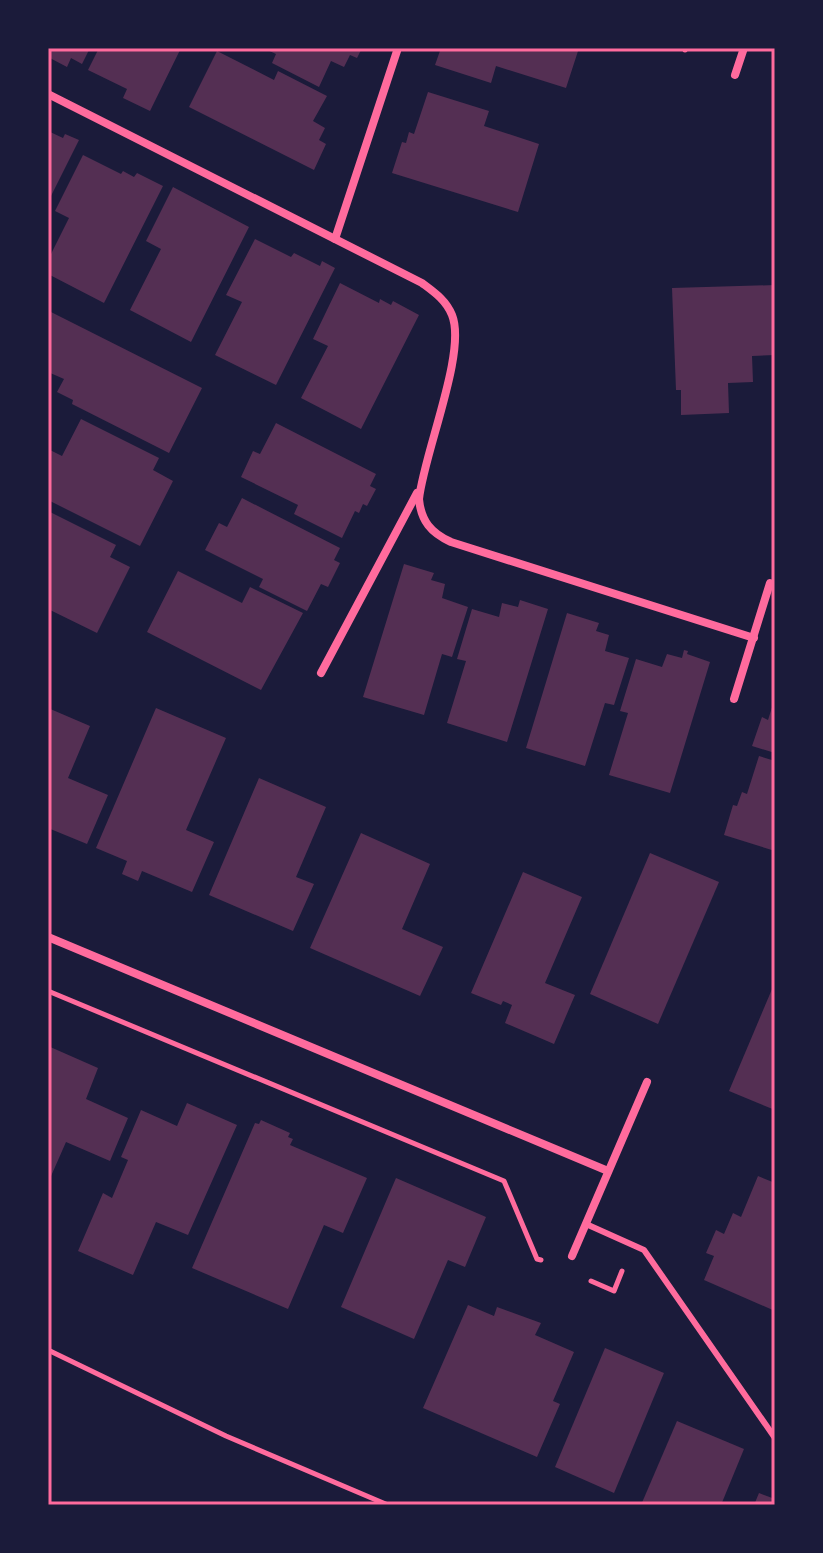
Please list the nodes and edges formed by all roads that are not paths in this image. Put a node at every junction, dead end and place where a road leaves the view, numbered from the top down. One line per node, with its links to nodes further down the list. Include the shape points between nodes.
1 (398, 48): 5 (street)
2 (744, 48): 3 (street)
3 (735, 75)
4 (48, 94): 5 (street)
5 (335, 239): 6 (street, via 422,283 447,304 453,317 453,361)
6 (420, 487): 8 (street, via 425,521 431,531 451,542); 9 (street)
7 (770, 583): 8 (street)
8 (754, 638): 10 (street)
9 (321, 673)
10 (734, 699)
11 (48, 937): 13 (street)
12 (647, 1082): 13 (street)
13 (608, 1171): 14 (street)
14 (586, 1224): 15 (street); 16 (lane, via 644,1250)
15 (572, 1256)
16 (775, 1438)

